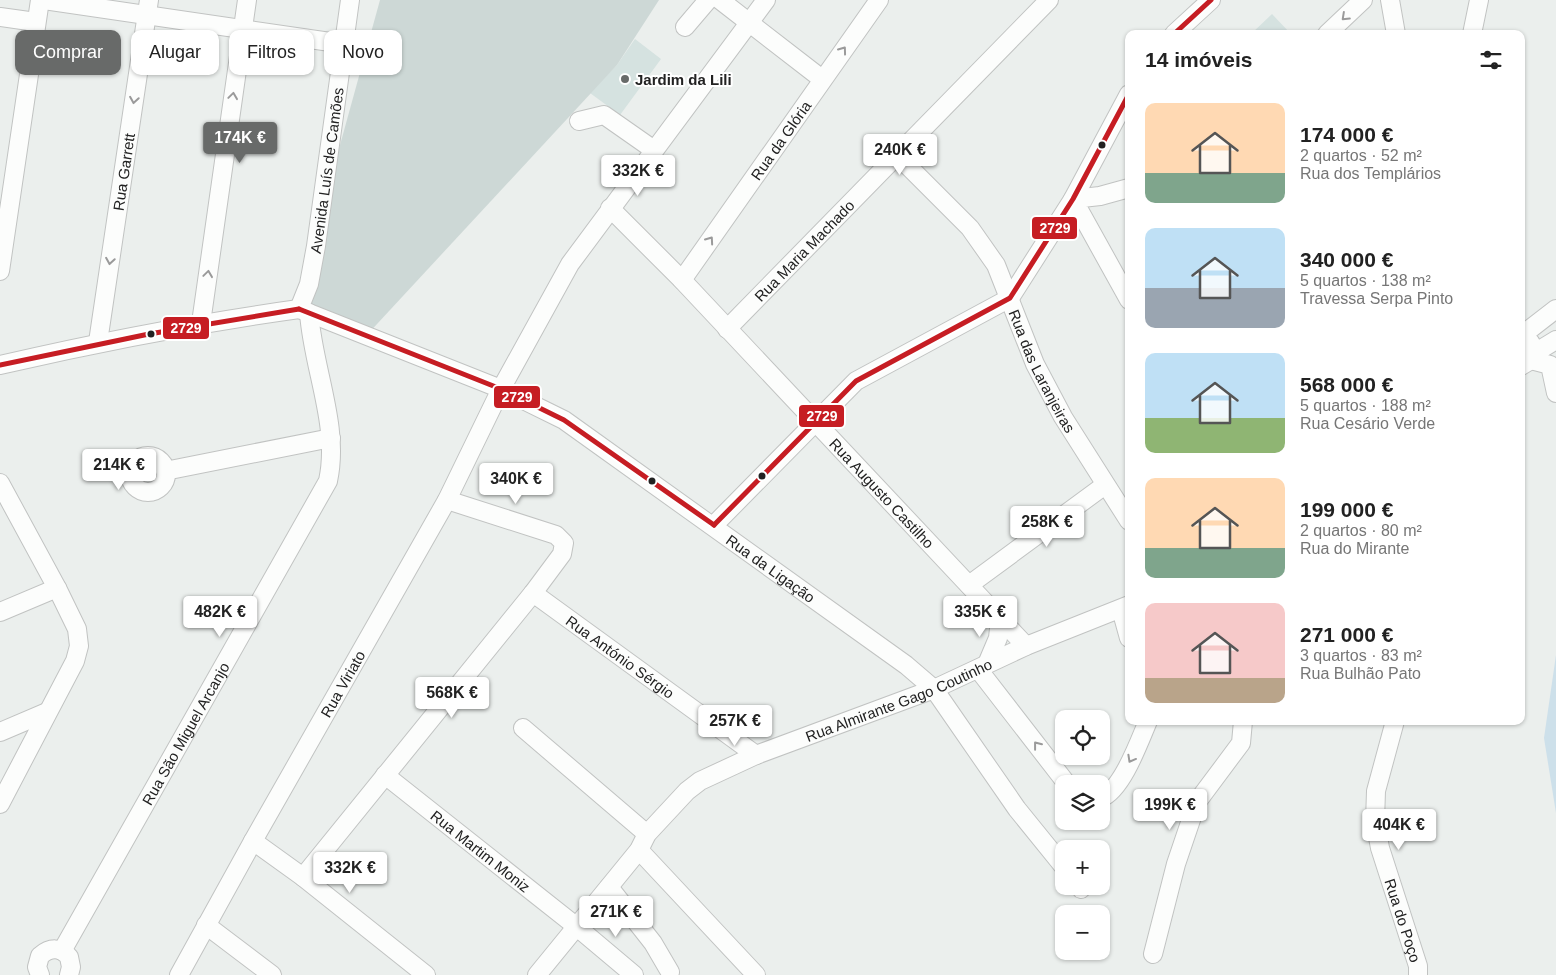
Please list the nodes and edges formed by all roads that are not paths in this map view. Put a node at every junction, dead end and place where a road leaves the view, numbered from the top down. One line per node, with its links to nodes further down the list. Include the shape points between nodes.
1 (42, 0): 13 (street); 15 (street)
2 (247, 0): 18 (street)
3 (350, 0): 19 (street, Avenida Luís de Camões)
4 (708, 0): 17 (street)
5 (720, 0): 16 (street)
6 (766, 0): 16 (street, Rua Viriato)
7 (879, 0): 26 (street, Rua da Glória, one-way to 7)
8 (1049, 0): 30 (street, Rua Maria Machado)
9 (1211, 0): 20 (street)
10 (1362, 0): 21 (street, one-way to 21)
11 (1390, 0): 22 (street)
12 (1479, 0): 23 (street)
13 (148, 8): 18 (street); 45 (street, Rua Garrett, one-way to 45)
14 (0, 17): 15 (street)
15 (36, 22): 34 (street)
16 (750, 24): 26 (street); 29 (street, Rua Viriato)
17 (686, 27)
18 (243, 29): 24 (street); 40 (street, one-way to 18)
19 (346, 30)
20 (1178, 30)
21 (1331, 30)
22 (1395, 30)
23 (1473, 30)
24 (324, 41)
25 (340, 75): 39 (street, Avenida Luís de Camões)
26 (822, 79): 35 (street, Rua da Glória, one-way to 26)
27 (1125, 102): 32 (street)
28 (579, 121): 29 (street, via 604,115)
29 (654, 150): 33 (street, Rua Viriato)
30 (897, 155): 37 (street, Rua das Laranjeiras, via 970,228 996,265); 41 (street, Rua Maria Machado)
31 (1125, 189): 32 (street)
32 (1073, 199): 36 (street); 37 (street)
33 (610, 208): 35 (street, Rua Augusto Castilho); 48 (street, Rua Viriato, via 570,264)
34 (0, 271)
35 (682, 280): 41 (street, Rua Augusto Castilho)
36 (1125, 293)
37 (1010, 298): 50 (street, via 856,381); 53 (street, Rua das Laranjeiras, via 1035,364)
38 (1556, 309): 42 (street)
39 (304, 311): 40 (street); 48 (street, Rua da Ligação); 51 (street, Rua São Miguel Arcanjo)
40 (201, 323): 45 (street)
41 (727, 328): 50 (street, Rua Augusto Castilho)
42 (1525, 333)
43 (1525, 338): 46 (street, via 1530,340)
44 (1556, 340): 46 (street)
45 (98, 342): 47 (street)
46 (1529, 360): 49 (street, via 1550,365)
47 (0, 365)
48 (501, 390): 55 (street, Rua Viriato); 57 (street, Rua da Ligação, via 564,420)
49 (1556, 393)
50 (815, 422): 57 (street); 58 (street, Rua Augusto Castilho)
51 (331, 438): 52 (street); 85 (street, Rua São Miguel Arcanjo, via 332,460 328,481)
52 (165, 470)
53 (1105, 485): 56 (street, Rua das Laranjeiras); 58 (street)
54 (1, 491): 59 (street)
55 (447, 500): 60 (street, via 556,535 564,543 562,554); 78 (street, Rua Viriato)
56 (1125, 515)
57 (714, 525): 66 (street, Rua da Ligação, via 906,665)
58 (969, 585): 63 (street, Rua Augusto Castilho)
59 (57, 588): 62 (street); 67 (street, via 77,629 79,646 75,661)
60 (533, 593): 73 (street, Rua António Sérgio); 74 (street)
61 (1125, 607): 64 (street, Rua Almirante Gago Coutinho)
62 (0, 612)
63 (1000, 619): 64 (street, Rua Augusto Castilho); 65 (street, via 998,638)
64 (1026, 646): 65 (street, Rua Almirante Gago Coutinho)
65 (982, 667): 66 (street, Rua Almirante Gago Coutinho); 75 (street, one-way to 65)
66 (934, 689): 73 (street, Rua Almirante Gago Coutinho); 80 (street, Rua da Ligação, via 1017,809)
67 (47, 712): 72 (street); 77 (street)
68 (1146, 725): 76 (street, one-way to 76, via 1132,758)
69 (1243, 725): 86 (street, via 1241,743 1197,802 1176,864)
70 (1394, 725): 96 (street, Rua do Poço, via 1376,791 1375,821)
71 (523, 728): 79 (street)
72 (0, 732)
73 (756, 755): 79 (street, Rua Almirante Gago Coutinho, via 700,781 687,791)
74 (385, 775): 81 (street); 84 (street, Rua Martim Moniz)
75 (1060, 775)
76 (1110, 789)
77 (0, 804)
78 (253, 840): 81 (street); 83 (street, Rua Viriato)
79 (643, 842): 82 (street, Rua Almirante Gago Coutinho); 95 (street)
80 (1055, 856)
81 (303, 877): 92 (street)
82 (609, 887): 84 (street, Rua Almirante Gago Coutinho); 87 (street, via 653,943)
83 (206, 925): 90 (street, Rua Viriato); 91 (street)
84 (577, 927): 93 (street, Rua Almirante Gago Coutinho); 94 (street, Rua Martim Moniz)
85 (62, 951): 88 (street, via 50,949 40,956 37,967); 89 (street, via 71,962)
86 (1153, 954)
87 (670, 972)
88 (40, 975)
89 (69, 975)
90 (179, 975)
91 (272, 975)
92 (426, 975)
93 (537, 975)
94 (634, 975)
95 (756, 975)
96 (1418, 975)

